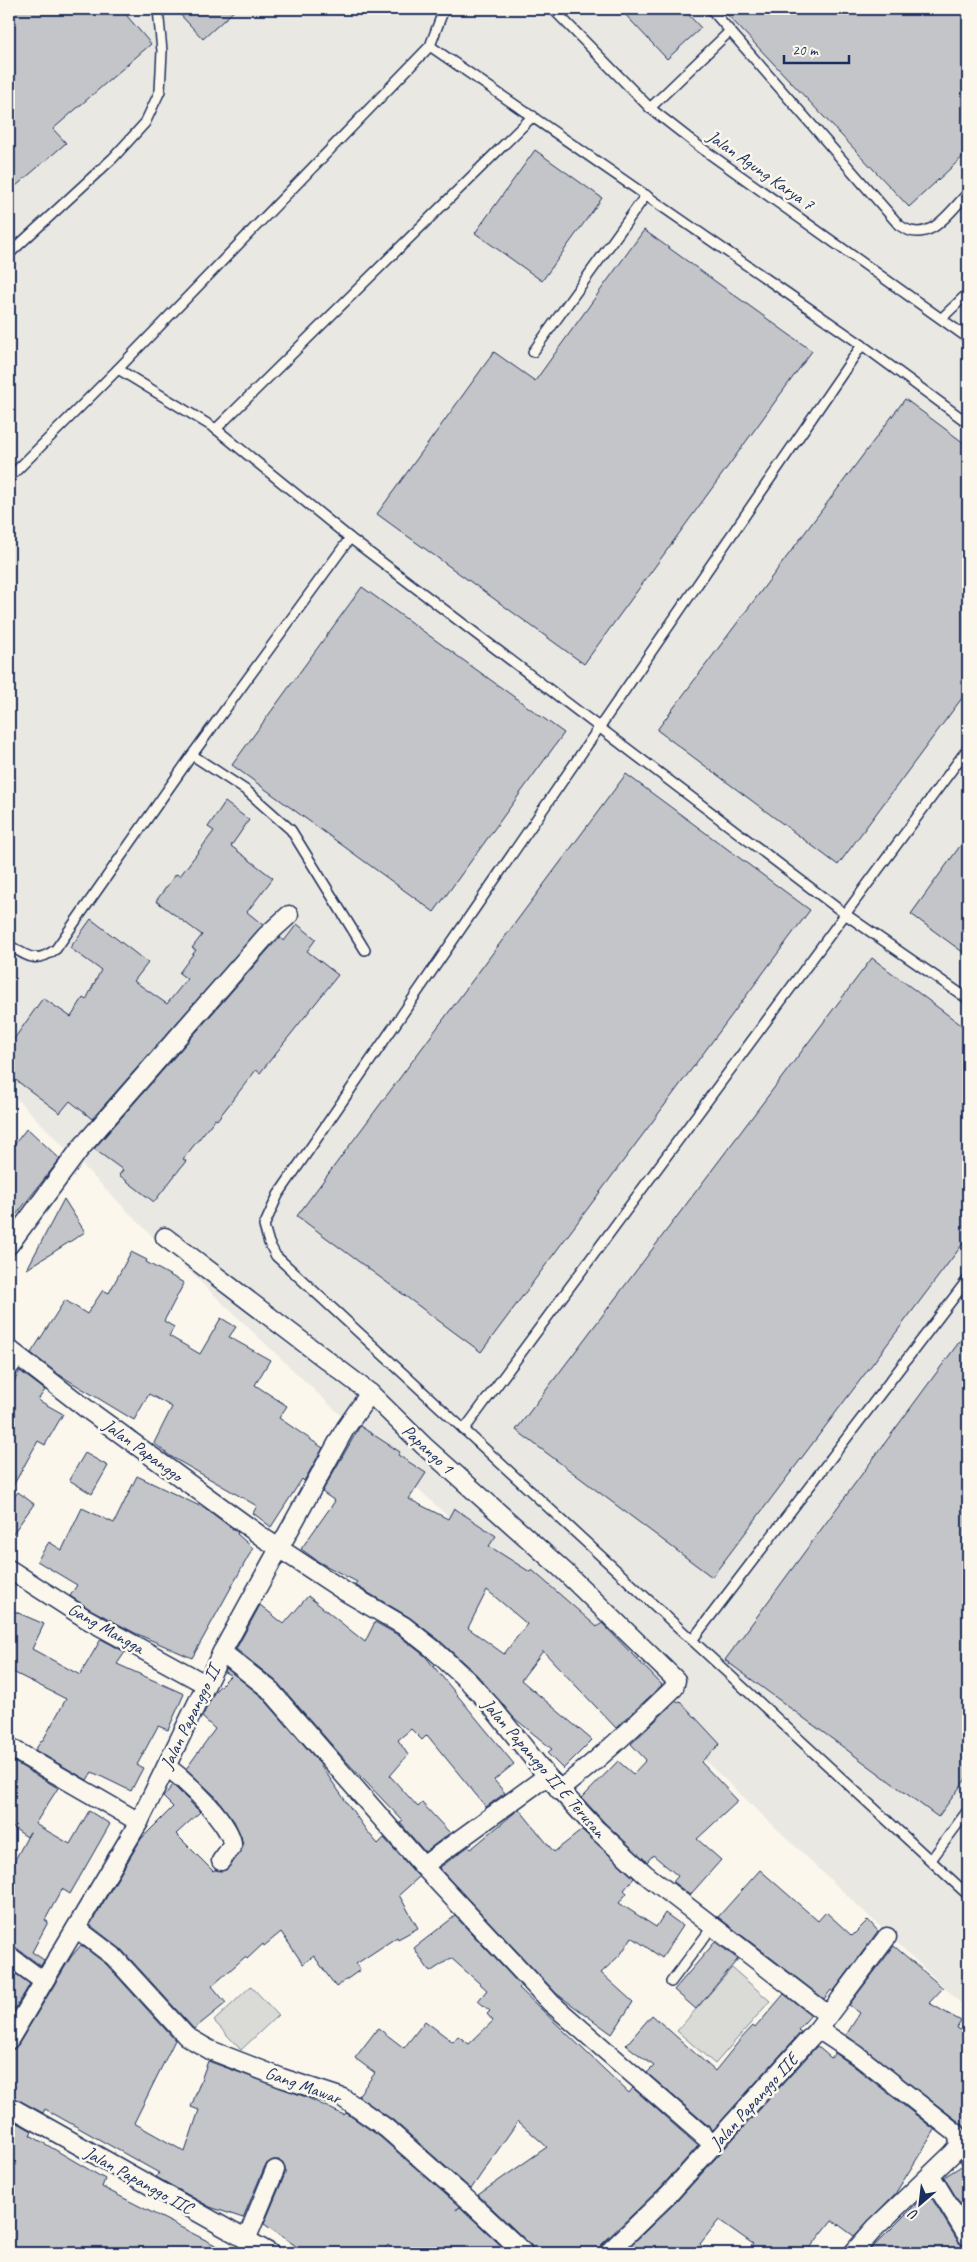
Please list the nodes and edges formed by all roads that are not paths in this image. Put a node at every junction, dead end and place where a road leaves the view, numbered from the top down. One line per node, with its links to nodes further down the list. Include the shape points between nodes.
1 (158, 9): 11 (lane, via 162,51 160,91 145,123)
2 (444, 9): 6 (lane)
3 (553, 9): 7 (lane, Jalan Agung Karya 7)
4 (711, 9): 5 (lane)
5 (730, 31): 7 (lane); 9 (lane, via 906,230 918,233 933,229)
6 (430, 46): 8 (lane); 17 (lane)
7 (650, 108): 13 (lane, Jalan Agung Karya 7)
8 (533, 116): 10 (lane); 19 (lane)
9 (968, 193)
10 (646, 194): 15 (lane); 16 (lane)
11 (9, 254)
12 (968, 293): 13 (lane)
13 (942, 318): 14 (lane, Jalan Agung Karya 7)
14 (968, 338)
15 (862, 344): 18 (lane); 22 (lane)
16 (533, 352)
17 (118, 368): 19 (lane); 20 (lane)
18 (968, 423)
19 (216, 429): 21 (lane)
20 (9, 478)
21 (350, 538): 22 (lane); 24 (lane)
22 (600, 727): 25 (lane); 36 (lane, via 278,1195 264,1226 276,1256)
23 (968, 748): 25 (lane)
24 (192, 755): 27 (lane, via 56,949 44,957 30,958); 28 (lane, via 247,791 291,830)
25 (845, 914): 29 (lane); 36 (lane)
26 (289, 915): 31 (street, via 266,936 80,1149)
27 (9, 945)
28 (365, 950)
29 (968, 999)
30 (164, 1237): 35 (street, Papango 1)
31 (9, 1245)
32 (968, 1279): 39 (lane)
33 (15, 1354): 34 (lane); 37 (street, Jalan Papanggo)
34 (9, 1374)
35 (370, 1393): 37 (street, Jalan Papanggo II, via 345,1429); 45 (street, Papango 1, via 676,1680 674,1688 632,1730)
36 (464, 1430): 39 (lane)
37 (279, 1547): 40 (street, Jalan Papanggo II); 44 (street, Jalan Papanggo II E Terusan, via 404,1626 432,1648 492,1707)
38 (9, 1569): 41 (street, Gang Mangga, via 85,1618)
39 (693, 1639): 48 (lane)
40 (222, 1652): 41 (street, Jalan Papanggo II); 50 (street, via 270,1689)
41 (205, 1684): 43 (street, Jalan Papanggo II)
42 (9, 1747): 47 (street)
43 (166, 1767): 47 (street, Jalan Papanggo II); 49 (street, via 199,1794 231,1836 232,1846)
44 (546, 1776): 45 (street, Jalan Papanggo II E Terusan); 50 (street)
45 (559, 1790): 52 (street, Jalan Papanggo II E Terusan, via 645,1874)
46 (968, 1810): 48 (lane)
47 (139, 1822): 53 (street, Jalan Papanggo II)
48 (931, 1860): 51 (lane)
49 (220, 1861)
50 (423, 1866): 62 (street, via 551,2003)
51 (968, 1895)
52 (713, 1926): 57 (lane); 58 (street, Jalan Papanggo II E Terusan)
53 (76, 1928): 56 (street, Jalan Papanggo II); 68 (street, Gang Mawar, via 113,1956 186,2036 282,2078 343,2098 386,2128)
54 (887, 1937): 58 (street, Jalan Papanggo IIE)
55 (9, 1956): 56 (street)
56 (43, 1981): 60 (street, Jalan Papanggo II)
57 (671, 1982)
58 (828, 2015): 59 (street, Jalan Papanggo IIE)
59 (818, 2029): 62 (street, Jalan Papanggo IIE); 64 (street, via 857,2055 956,2133 958,2146)
60 (9, 2040)
61 (9, 2106): 66 (street, Jalan Papanggo IIC)
62 (714, 2145): 69 (street, Jalan Papanggo IIE)
63 (275, 2170): 66 (street)
64 (931, 2176): 65 (street); 70 (street)
65 (968, 2237)
66 (246, 2240): 67 (street, Jalan Papanggo IIC)
67 (270, 2253)
68 (524, 2253)
69 (608, 2253)
70 (853, 2253)

